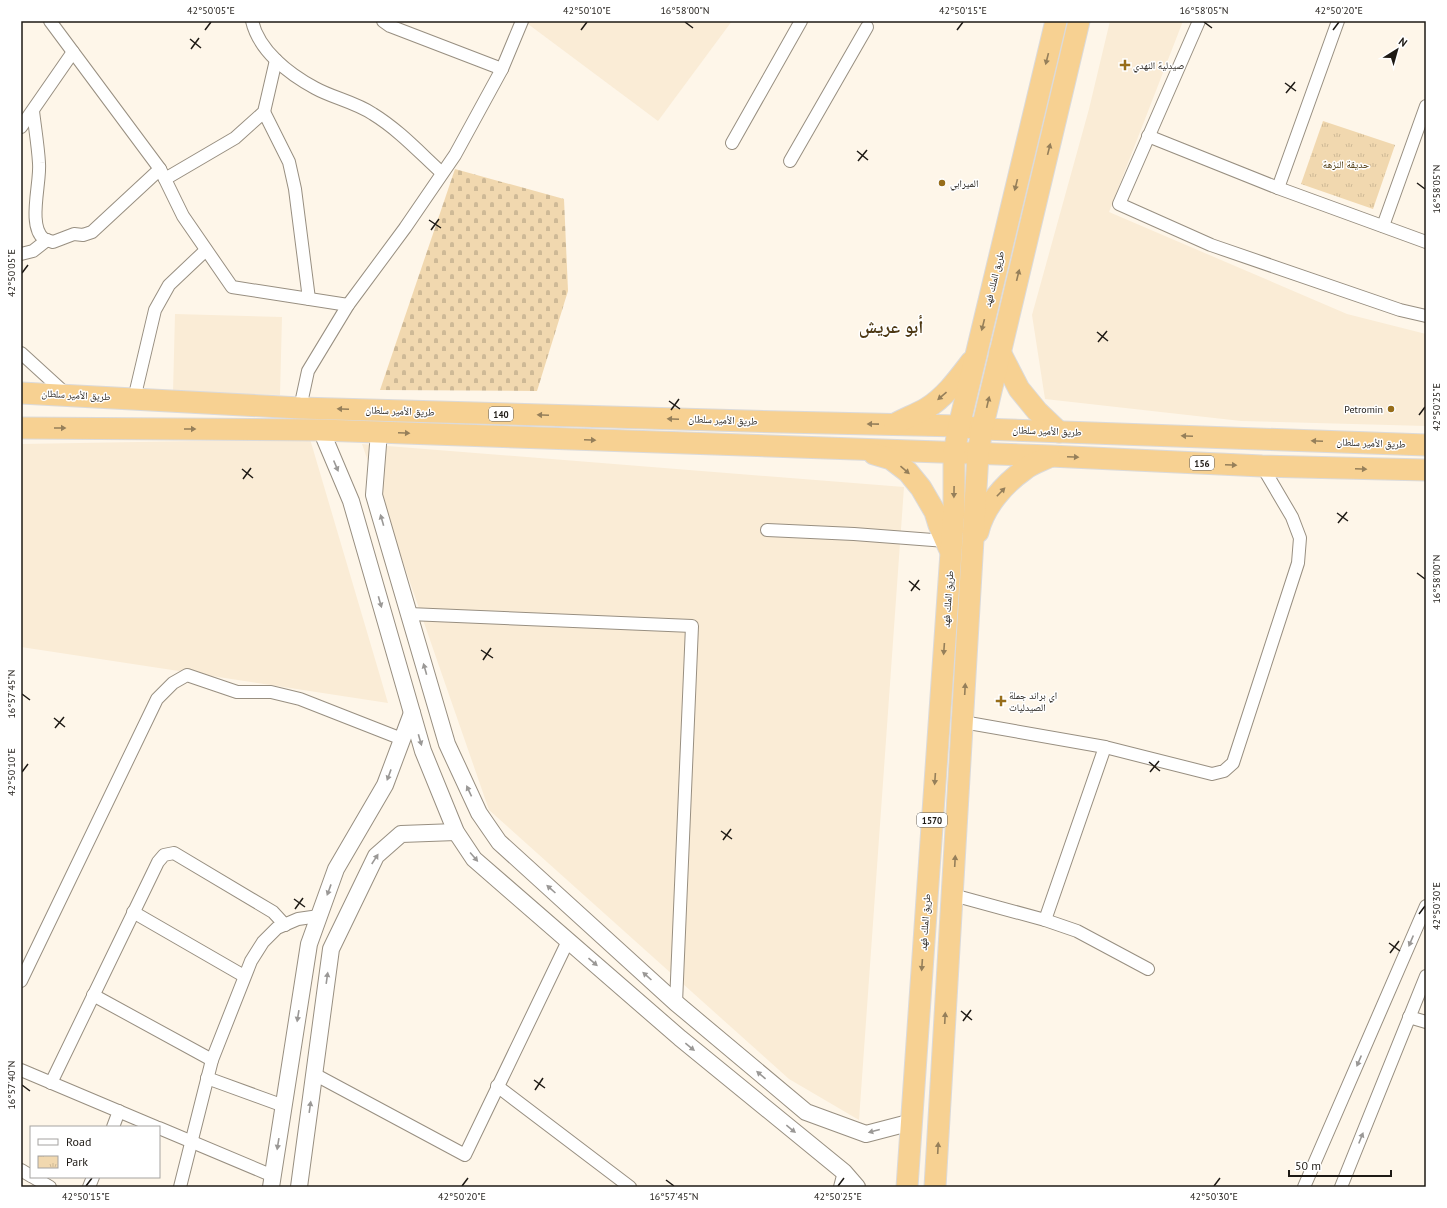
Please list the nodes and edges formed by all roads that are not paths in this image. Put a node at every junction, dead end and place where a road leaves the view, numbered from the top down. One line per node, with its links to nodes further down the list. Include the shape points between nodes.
1 (50, 21): 10 (street)
2 (252, 21): 13 (street, via 264,46)
3 (383, 21): 14 (street, via 390,26)
4 (522, 21): 14 (street)
5 (800, 21): 20 (street)
6 (1056, 21): 35 (highway, طريق الملك فهد, one-way to 35)
7 (1080, 21): 33 (highway, one-way to 7)
8 (1199, 21): 19 (street)
9 (1338, 21): 24 (street)
10 (60, 26): 12 (street)
11 (867, 26): 21 (street)
12 (73, 52): 16 (street); 23 (street)
13 (276, 60): 17 (street); 22 (street, via 292,74 315,88 372,113)
14 (502, 69): 22 (street, via 455,155)
15 (1426, 106): 25 (street)
16 (33, 111): 18 (street); 26 (street, via 40,165 36,224 40,234)
17 (264, 112): 23 (street, via 235,138); 30 (street, via 289,162 295,189)
18 (21, 127)
19 (1148, 136): 24 (street); 32 (street, via 1119,204 1211,246 1400,310)
20 (732, 143)
21 (790, 161)
22 (442, 173): 31 (street)
23 (163, 174): 26 (street, via 92,232 74,234 53,242); 28 (street, via 183,216)
24 (1278, 188): 25 (street)
25 (1383, 226): 27 (street)
26 (47, 240): 29 (street, via 33,251)
27 (1426, 242)
28 (206, 250): 30 (street, via 232,287); 38 (street, via 169,285 155,310)
29 (21, 254)
30 (309, 299): 31 (street)
31 (348, 305): 39 (street, via 308,371)
32 (1426, 316)
33 (1000, 352): 43 (highway, one-way to 33); 46 (highway, via 1019,389)
34 (21, 353): 37 (street)
35 (976, 355): 40 (highway, one-way to 40, via 943,395 927,408); 41 (highway, طريق الملك فهد)
36 (21, 392): 37 (highway, طريق الأمير سلطان / 140)
37 (67, 395): 38 (highway, طريق الأمير سلطان / 140)
38 (134, 398): 39 (highway, طريق الأمير سلطان / 140)
39 (300, 408): 40 (highway, طريق الأمير سلطان / 140, one-way to 39)
40 (894, 424): 41 (highway, طريق الأمير سلطان / 140)
41 (958, 426): 43 (highway, طريق الأمير سلطان / 140); 49 (highway, طريق الملك فهد)
42 (21, 428): 44 (highway, 140, one-way to 44)
43 (982, 429): 46 (highway, طريق الأمير سلطان); 50 (highway)
44 (321, 430): 45 (highway, 140); 58 (street, one-way to 58, via 351,501)
45 (379, 432): 48 (highway, 140, one-way to 48); 57 (street, one-way to 45, via 374,495)
46 (1059, 432): 47 (highway, طريق الأمير سلطان, one-way to 46)
47 (1426, 445)
48 (858, 449): 49 (highway, 140); 55 (highway, one-way to 55, via 891,459 908,472 922,488 936,512)
49 (954, 453): 50 (highway, 140); 55 (highway, طريق الملك فهد / 1570, one-way to 55, via 954,509)
50 (978, 454): 51 (highway, 156); 56 (highway, 1570)
51 (1050, 456): 52 (highway, 156, one-way to 52); 56 (highway, one-way to 51, via 981,520 996,497 1024,469)
52 (1262, 466): 53 (highway, 156, one-way to 53); 63 (street, via 1292,516 1300,538 1298,563 1233,763 1224,772 1212,774)
53 (1426, 470)
54 (767, 530): 55 (street, via 854,534)
55 (948, 547): 89 (highway, طريق الملك فهد / 1570, one-way to 89)
56 (973, 552): 61 (highway, 1570, one-way to 56)
57 (392, 558): 58 (street); 59 (street)
58 (369, 564): 60 (street, one-way to 60)
59 (409, 614): 77 (street, one-way to 59, via 498,842 479,813 446,744); 77 (street, via 692,626)
60 (412, 713): 62 (street); 64 (street, one-way to 64, via 423,751)
61 (963, 722): 63 (street); 65 (highway, 1570, one-way to 61)
62 (402, 739): 68 (street, one-way to 68, via 385,785 336,869); 75 (street, via 300,699 271,692 237,692 187,675 173,683 157,699)
63 (1105, 746): 69 (street)
64 (456, 832): 71 (street, one-way to 71, via 474,859); 83 (street, one-way to 64, via 331,949 376,856 401,834)
65 (953, 895): 69 (street); 105 (highway, 1570, one-way to 65)
66 (1426, 906): 106 (street, one-way to 106)
67 (133, 912): 70 (street, via 158,862 164,854 174,854 272,912); 73 (street); 76 (street)
68 (319, 916): 70 (street, via 298,919); 87 (street, one-way to 87, via 309,944)
69 (1045, 920): 72 (street, via 1077,931)
70 (285, 925): 73 (street, via 277,928 263,942)
71 (568, 941): 79 (street, one-way to 79); 86 (street)
72 (1148, 969)
73 (244, 976): 81 (street)
74 (1426, 976): 78 (street)
75 (21, 981)
76 (93, 995): 81 (street); 85 (street)
77 (676, 1003): 79 (street); 89 (street, one-way to 77, via 866,1134 806,1112)
78 (1409, 1017): 80 (street); 107 (street, one-way to 78)
79 (661, 1021): 97 (street, one-way to 97)
80 (1426, 1022)
81 (212, 1060): 84 (street)
82 (21, 1070): 85 (street)
83 (314, 1074): 86 (street, via 465,1154); 101 (street, one-way to 83)
84 (207, 1078): 87 (street); 93 (street)
85 (51, 1082): 88 (street)
86 (497, 1086): 102 (street)
87 (284, 1106): 98 (street, one-way to 98)
88 (119, 1111): 90 (street); 91 (street)
89 (912, 1122): 104 (highway, طريق الملك فهد / 1570)
90 (113, 1126)
91 (154, 1126)
92 (160, 1128): 93 (street)
93 (191, 1142): 98 (street); 100 (street)
94 (21, 1170): 95 (street)
95 (30, 1175)
96 (35, 1178): 99 (street)
97 (842, 1180): 103 (street)
98 (272, 1182)
99 (50, 1187)
100 (180, 1187)
101 (299, 1187)
102 (630, 1187)
103 (857, 1187)
104 (907, 1187)
105 (935, 1187)
106 (1304, 1187)
107 (1341, 1187)

